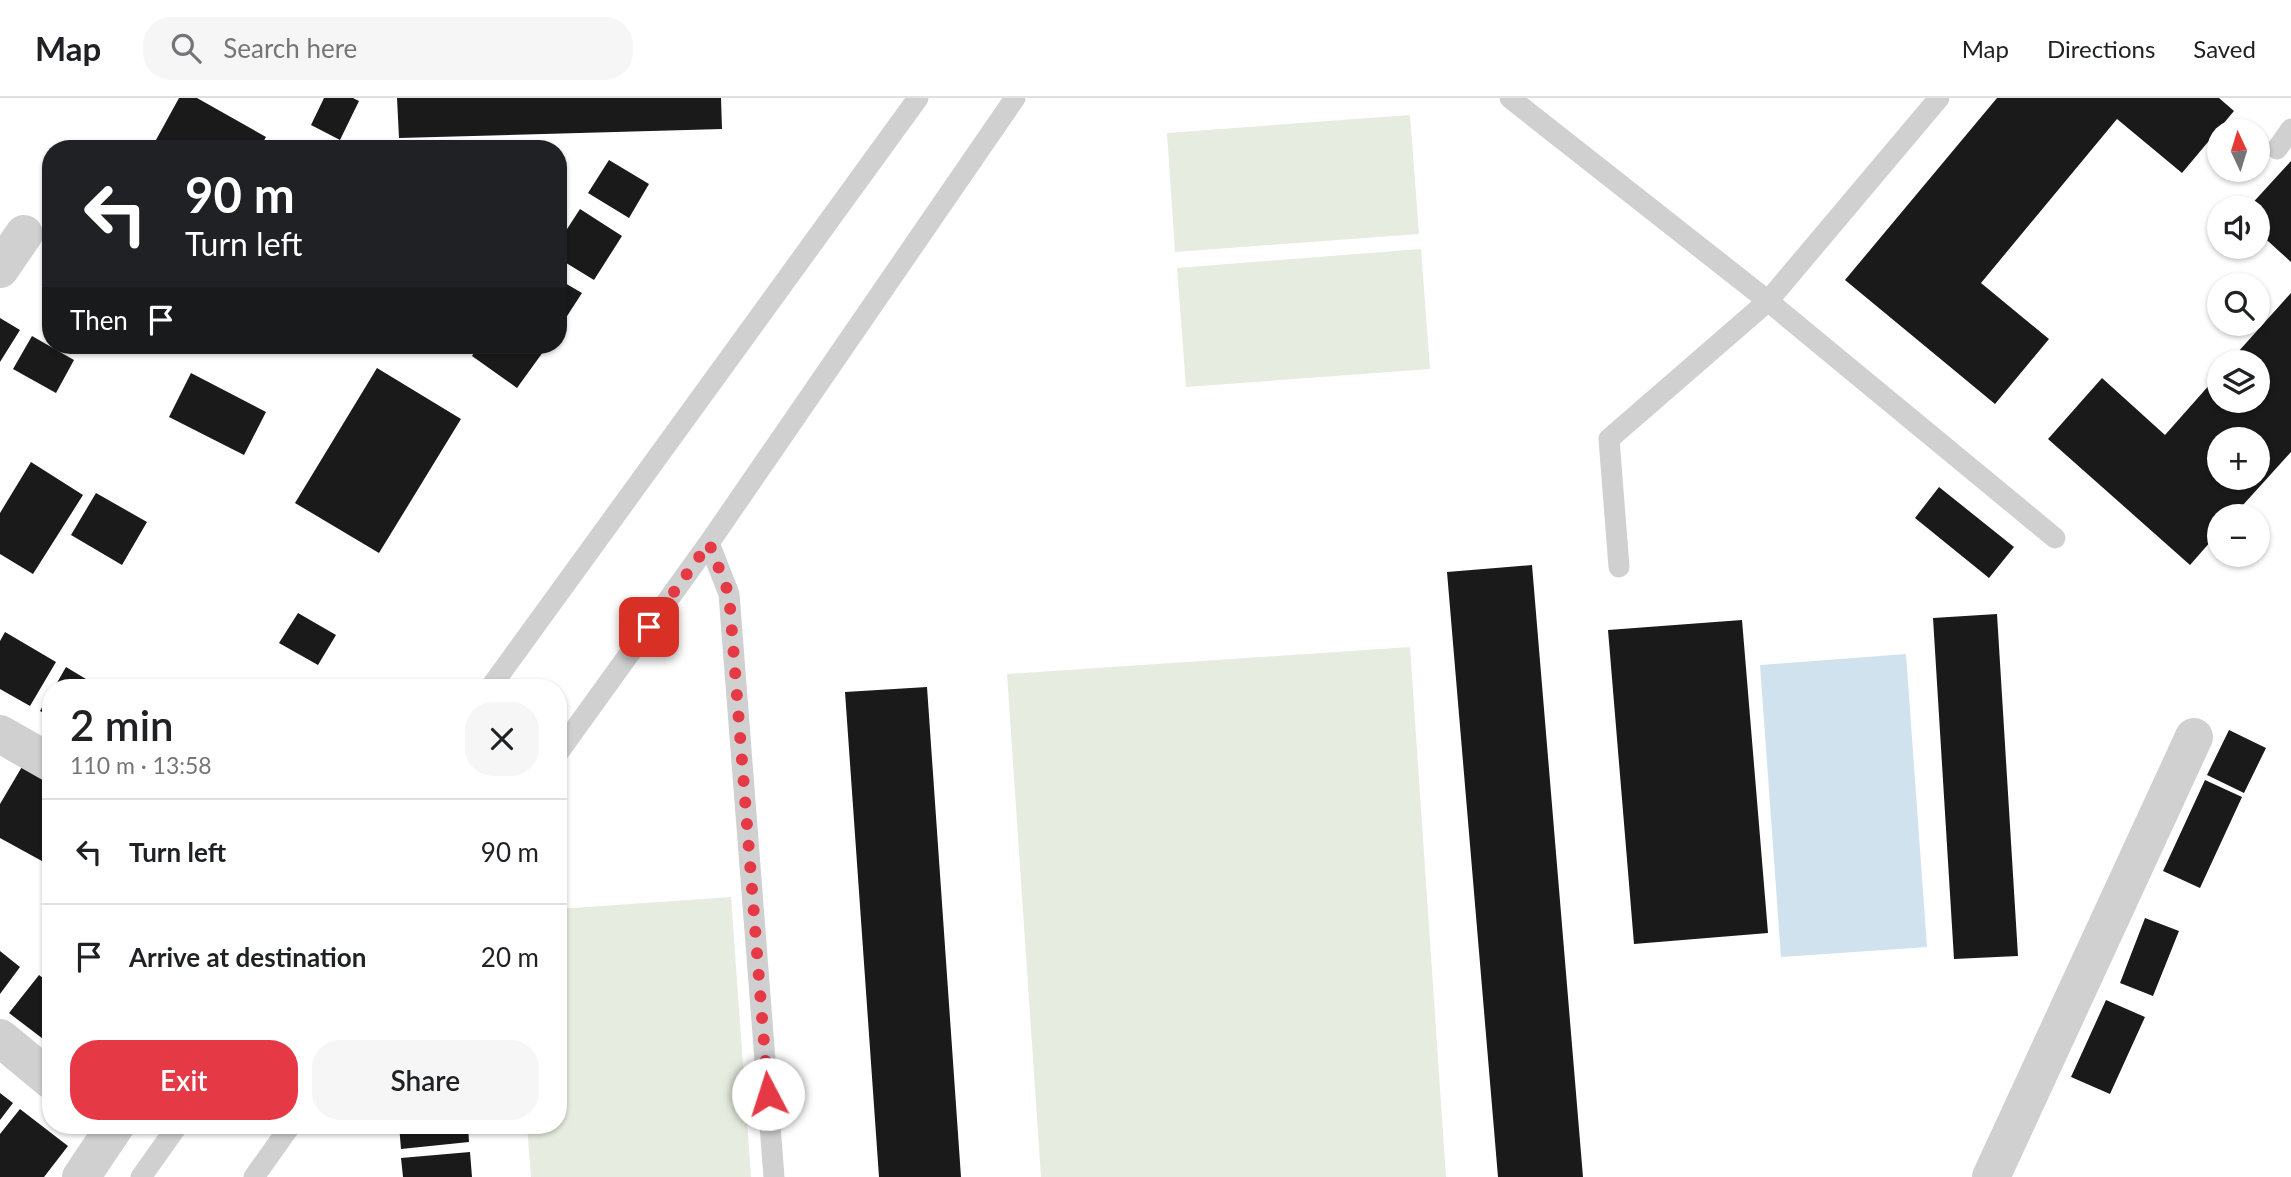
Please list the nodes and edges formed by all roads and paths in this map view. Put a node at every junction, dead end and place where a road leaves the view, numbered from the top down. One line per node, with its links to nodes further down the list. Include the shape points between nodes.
1 (918, 98): 13 (lane)
2 (1015, 98): 11 (lane)
3 (1510, 98): 9 (lane)
4 (1939, 98): 9 (lane)
5 (2291, 129): 6 (lane)
6 (2277, 149)
7 (24, 234): 8 (street)
8 (0, 269)
9 (1768, 302): 10 (lane); 12 (lane, via 1609,439)
10 (2055, 538)
11 (709, 543): 16 (lane); 26 (lane, via 729,594)
12 (1619, 567)
13 (497, 679)
14 (0, 734): 17 (street)
15 (2194, 737): 27 (street)
16 (567, 740)
17 (42, 758)
18 (0, 1038): 19 (street)
19 (42, 1073)
20 (108, 1134): 23 (street)
21 (172, 1134): 24 (lane)
22 (285, 1134): 25 (lane)
23 (81, 1177)
24 (141, 1177)
25 (254, 1177)
26 (774, 1177)
27 (1991, 1177)

